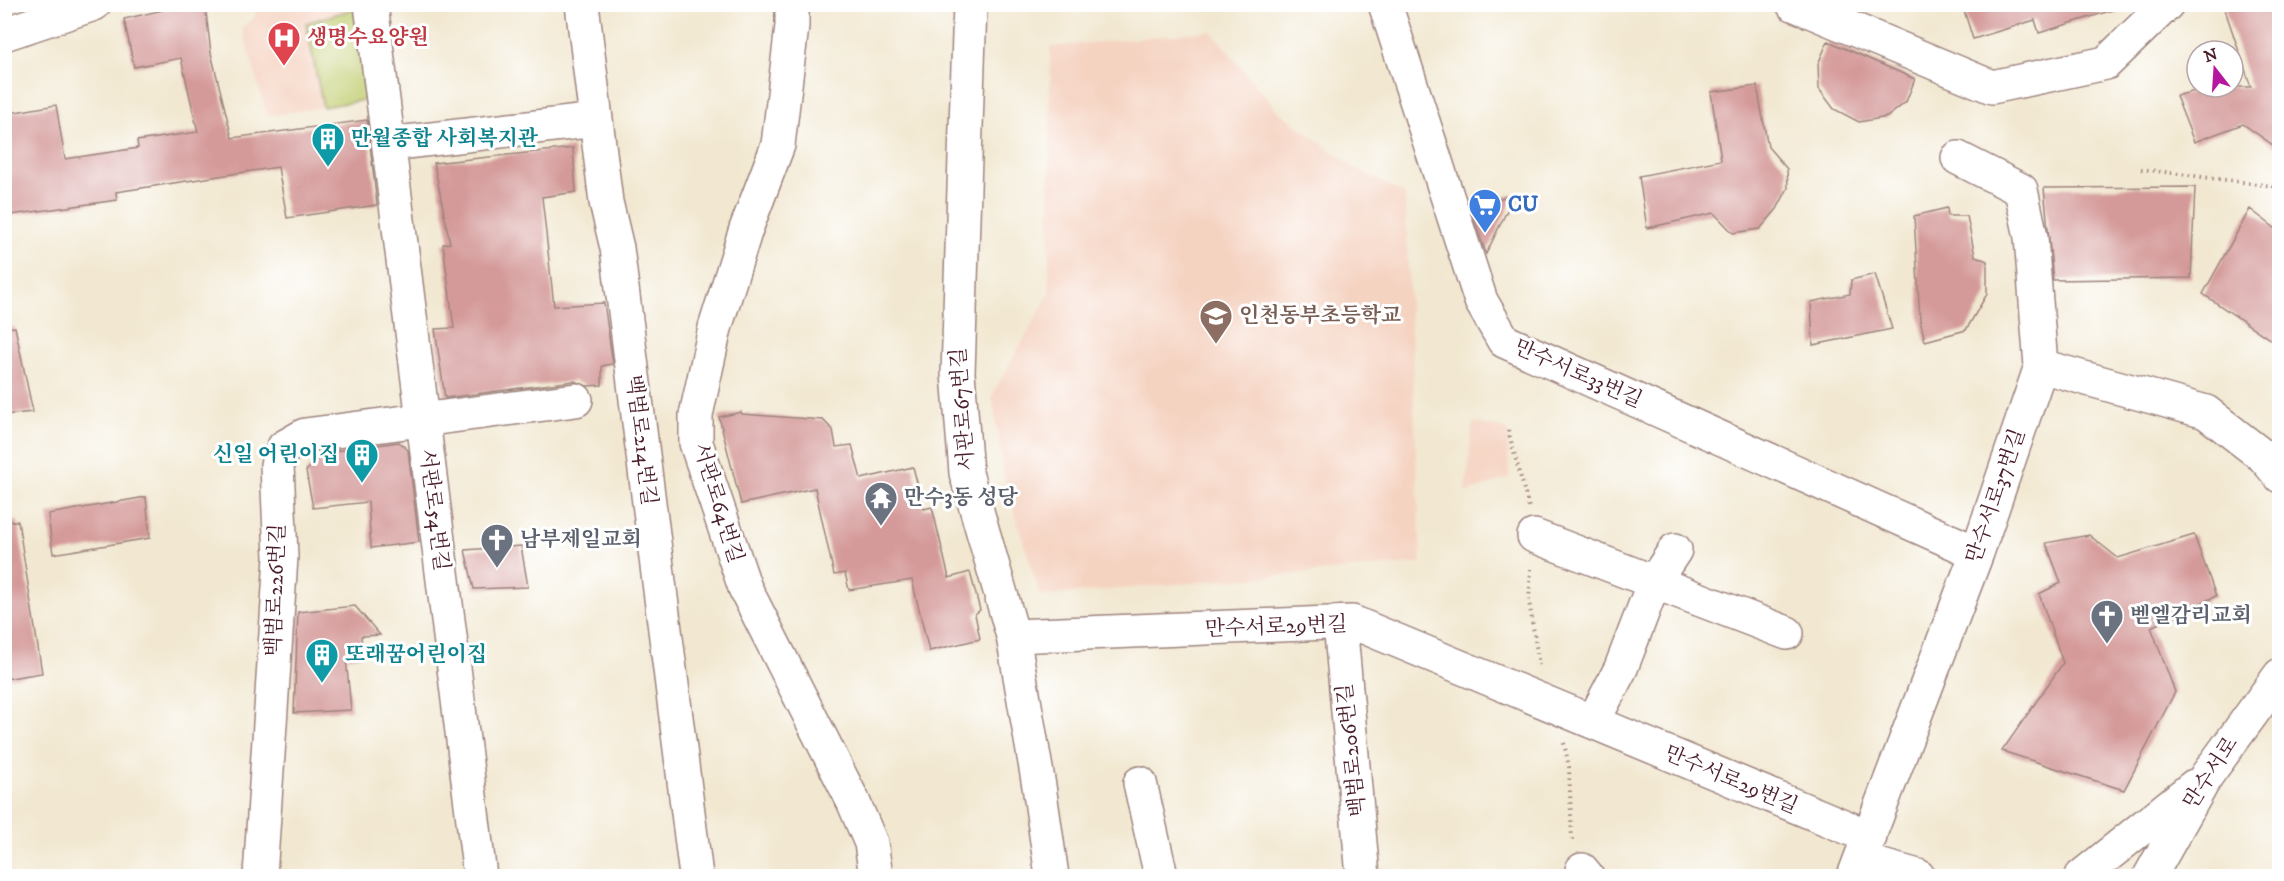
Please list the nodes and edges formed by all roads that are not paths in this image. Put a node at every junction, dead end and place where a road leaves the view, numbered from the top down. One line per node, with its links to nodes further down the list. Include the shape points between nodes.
1 (94, 4): 9 (street)
2 (371, 4): 11 (street, 서판로54번길)
3 (582, 4): 10 (street, 백범로214번길)
4 (792, 4): 32 (street, 서판로64번길, via 778,145 715,328 696,415 696,443 745,588 853,801 871,843)
5 (970, 4): 23 (street, 서판로67번길, via 958,373 966,473)
6 (1385, 4): 19 (street, 만수서로33번길, via 1481,301 1504,341)
7 (1793, 4): 8 (street, via 1992,87 2106,63)
8 (2167, 4)
9 (4, 34)
10 (596, 120): 11 (street); 31 (street, 백범로214번길, via 606,201 617,248)
11 (388, 144): 15 (street, 서판로54번길)
12 (1958, 158): 13 (street, via 2020,190 2031,237)
13 (2041, 366): 16 (street, via 2206,412 2264,457); 19 (street, 만수서로37번길)
14 (576, 400): 15 (street, 백범로226번길)
15 (423, 419): 29 (street, 백범로226번길, via 305,435 285,447 277,465 281,557); 30 (street, 서판로54번길)
16 (2280, 476)
17 (1534, 536): 20 (street)
18 (1675, 550): 20 (street)
19 (1977, 553): 28 (street, 만수서로37번길)
20 (1654, 582): 22 (street); 25 (street, via 1621,668)
21 (1340, 623): 23 (street, 만수서로29번길); 25 (street, 만수서로29번길, via 1352,622); 35 (street, 백범로206번길)
22 (1787, 633)
23 (1012, 636): 33 (street, 서판로67번길)
24 (2280, 675): 26 (street, 만수서로)
25 (1593, 722): 28 (street, 만수서로29번길)
26 (2207, 775): 37 (street); 38 (street, 만수서로)
27 (1140, 783): 34 (street)
28 (1861, 858): 36 (street, 만수서로29번길)
29 (260, 876)
30 (480, 876)
31 (696, 876)
32 (876, 876)
33 (1052, 876)
34 (1161, 876)
35 (1363, 876)
36 (1918, 876)
37 (2082, 876)
38 (2150, 876)

